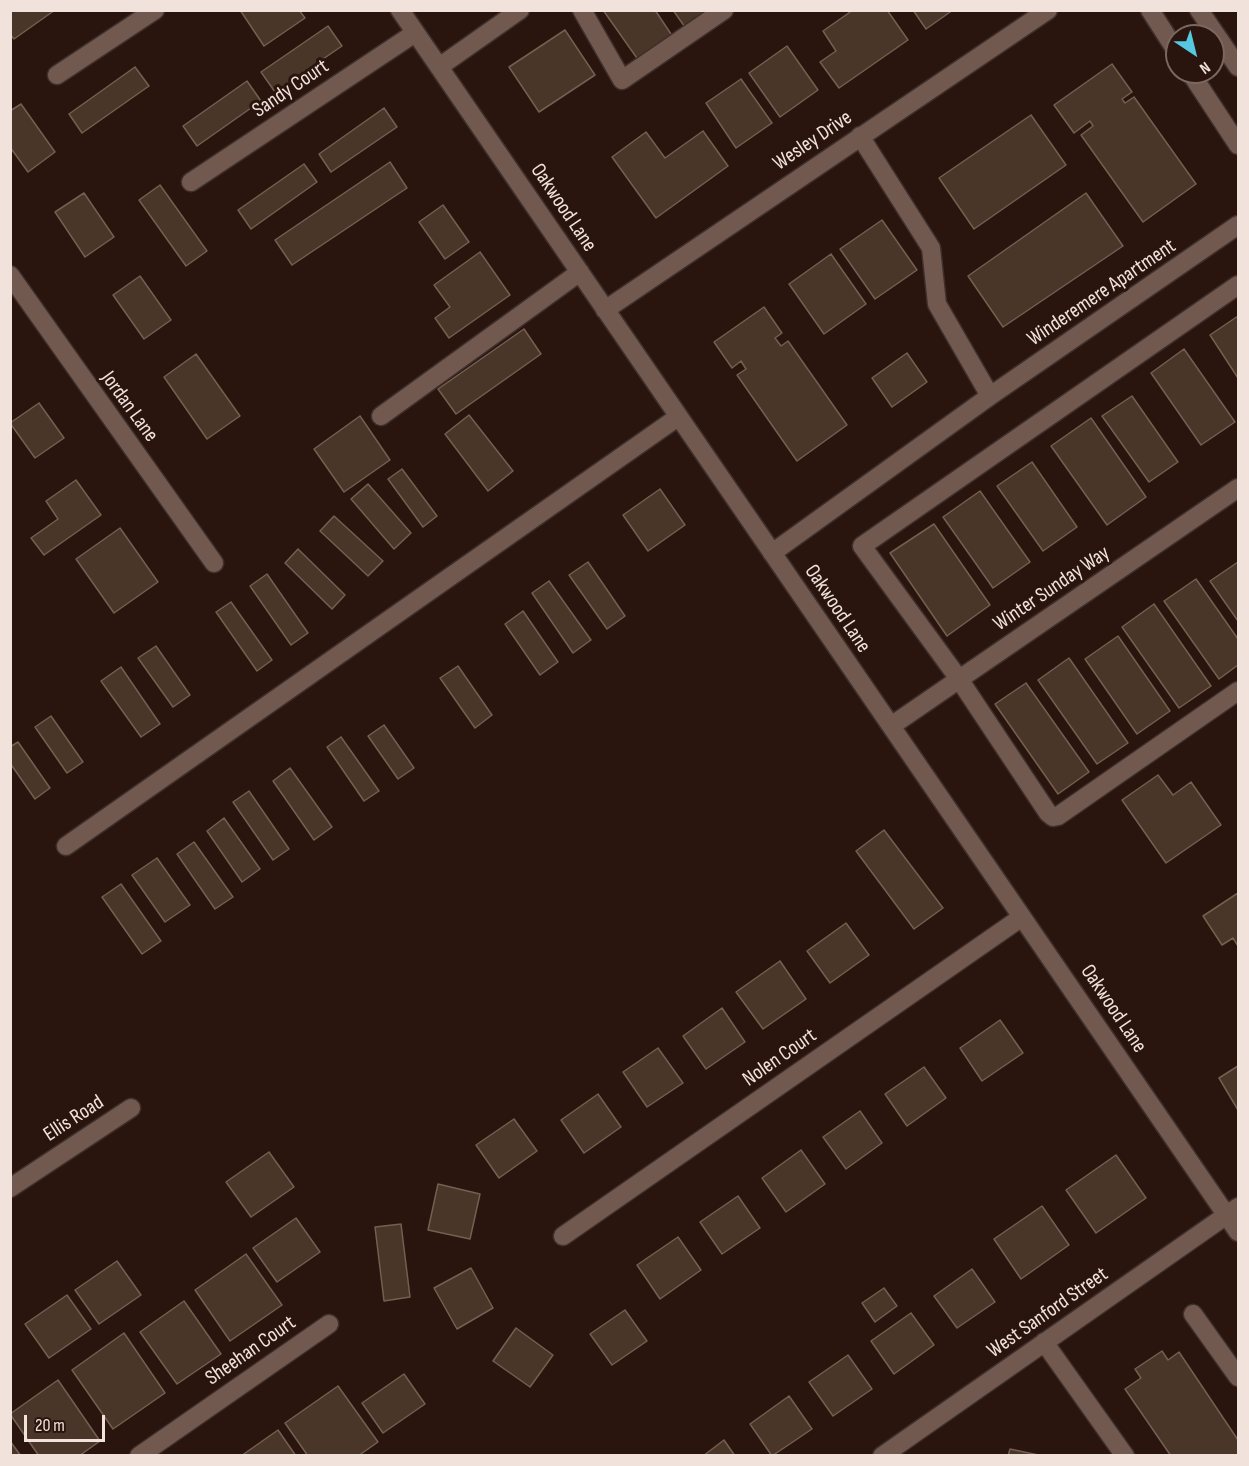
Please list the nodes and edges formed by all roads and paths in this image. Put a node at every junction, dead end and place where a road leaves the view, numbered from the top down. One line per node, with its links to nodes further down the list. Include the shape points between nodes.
1 (155, 10): 13 (street)
2 (400, 10): 9 (street, Oakwood Lane)
3 (520, 10): 11 (street)
4 (582, 10): 5 (street, via 622,80)
5 (724, 10)
6 (1048, 10): 15 (street, Wesley Drive)
7 (1150, 10): 10 (street)
8 (1199, 10): 12 (street)
9 (415, 33): 11 (street, Oakwood Lane); 17 (street, Sandy Court)
10 (1165, 33)
11 (439, 67): 19 (street, Oakwood Lane)
12 (1239, 68)
13 (57, 75)
14 (1198, 84): 16 (street)
15 (860, 136): 22 (street, Wesley Drive); 23 (street, via 931,248 937,304)
16 (1239, 145)
17 (191, 182)
18 (1239, 225): 23 (street, Winderemere Apartment)
19 (580, 272): 22 (street, Oakwood Lane); 24 (street)
20 (10, 275): 28 (street, Jordan Lane)
21 (1239, 285): 29 (street, via 862,546)
22 (605, 310): 25 (street, Oakwood Lane)
23 (990, 396): 27 (street, Winderemere Apartment)
24 (381, 416)
25 (678, 417): 27 (street, Oakwood Lane); 32 (street)
26 (1239, 488): 29 (street, Winter Sunday Way)
27 (772, 553): 31 (street, Oakwood Lane)
28 (214, 563)
29 (959, 679): 30 (street, via 1053,817); 31 (street, Winter Sunday Way)
30 (1239, 691)
31 (891, 726): 33 (street, Oakwood Lane)
32 (66, 846)
33 (1022, 917): 36 (street, Oakwood Lane); 38 (street, Nolen Court)
34 (132, 1108): 35 (street, Ellis Road)
35 (10, 1188)
36 (1233, 1211): 37 (street, Oakwood Lane); 41 (street, West Sanford Street)
37 (1239, 1232)
38 (563, 1236)
39 (1193, 1314): 42 (street)
40 (329, 1324): 43 (street, Sheehan Court)
41 (1044, 1342): 44 (street, West Sanford Street); 45 (street)
42 (1239, 1377)
43 (139, 1455)
44 (882, 1455)
45 (1125, 1455)

